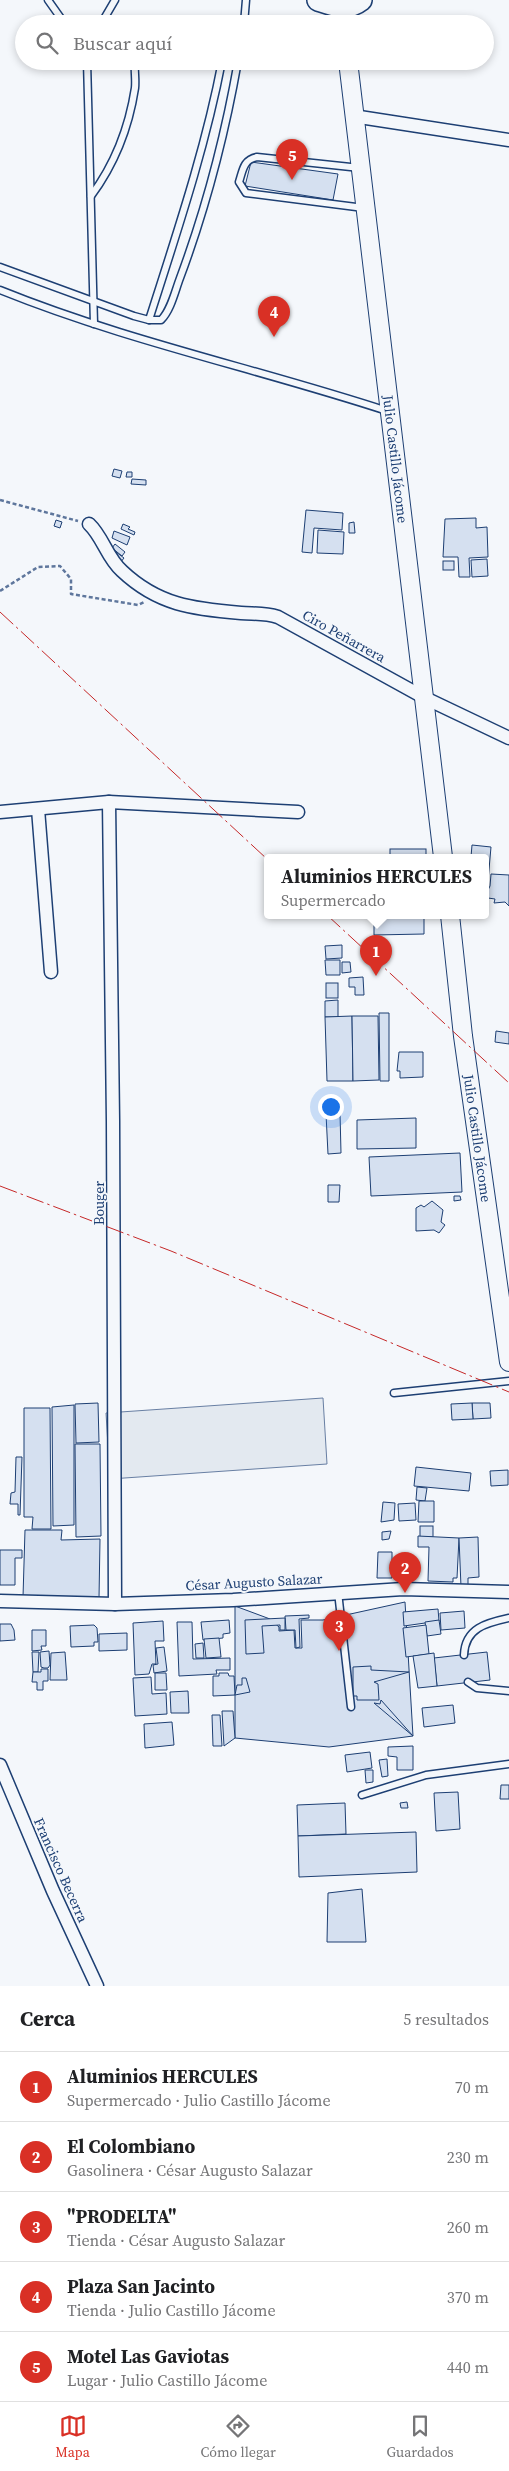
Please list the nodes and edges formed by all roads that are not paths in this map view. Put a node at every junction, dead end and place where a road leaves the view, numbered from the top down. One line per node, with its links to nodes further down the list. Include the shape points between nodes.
1 (48, 0): 6 (lane)
2 (115, 0): 7 (lane)
3 (246, 0): 8 (lane)
4 (318, 0): 5 (highway)
5 (347, 8)
6 (59, 15)
7 (106, 15)
8 (245, 15)
9 (86, 70): 17 (lane)
10 (135, 70): 17 (lane, via 136,86 130,114 110,167)
11 (220, 70): 22 (lane, via 194,180)
12 (236, 70): 22 (lane, via 215,165 190,252 164,317)
13 (349, 70): 14 (main road, Julio Castillo Jácome)
14 (353, 116): 15 (street); 16 (main road, Julio Castillo Jácome)
15 (509, 140)
16 (361, 168): 18 (main road, Julio Castillo Jácome); 18 (lane, via 248,158 239,182 246,193)
17 (92, 196): 21 (lane)
18 (364, 208): 24 (main road, Julio Castillo Jácome)
19 (0, 267): 21 (lane)
20 (0, 290): 23 (lane)
21 (95, 300): 22 (lane); 23 (lane)
22 (149, 320)
23 (94, 324): 24 (lane, via 163,347 308,385)
24 (390, 412): 26 (main road, Julio Castillo Jácome)
25 (89, 524): 26 (street, Ciro Peñarrera, via 121,571 154,596 187,606 261,612 278,618)
26 (426, 698): 27 (street, Ciro Peñarrera); 32 (main road, Julio Castillo Jácome)
27 (509, 738)
28 (109, 802): 29 (street); 31 (street); 41 (street, Bouger)
29 (38, 809): 30 (street); 34 (street)
30 (0, 812)
31 (298, 812)
32 (443, 854)
33 (450, 919): 35 (main road, Julio Castillo Jácome, via 464,1044)
34 (51, 972)
35 (509, 1362)
36 (509, 1381): 37 (lane)
37 (394, 1393)
38 (338, 1592): 39 (street, César Augusto Salazar, via 403,1589); 41 (street, César Augusto Salazar); 46 (lane)
39 (509, 1592)
40 (0, 1601): 41 (street, César Augusto Salazar)
41 (115, 1604)
42 (509, 1618): 43 (lane, via 487,1623 470,1633 464,1644)
43 (464, 1655)
44 (468, 1682): 45 (lane, via 477,1688)
45 (509, 1690)
46 (351, 1707)
47 (509, 1764): 49 (lane, via 426,1775)
48 (0, 1765): 50 (street, Francisco Becerra)
49 (362, 1795)
50 (97, 1986)

